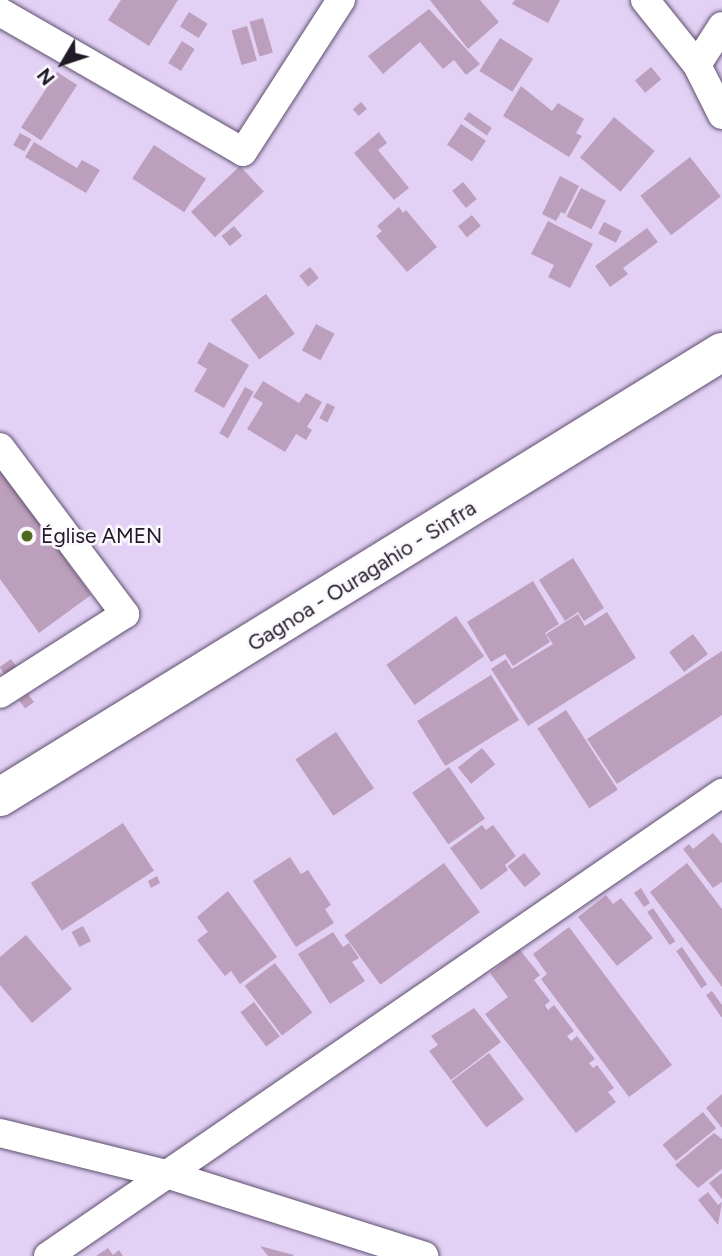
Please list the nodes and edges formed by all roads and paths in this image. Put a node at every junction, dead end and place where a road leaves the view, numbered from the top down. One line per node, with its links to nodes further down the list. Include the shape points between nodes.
1 (341, 0): 3 (street, via 243,152)
2 (645, 0): 5 (street)
3 (0, 12)
4 (722, 26): 5 (street)
5 (697, 65): 6 (street)
6 (722, 115)
7 (722, 352): 11 (main road, Gagnoa - Ouragahio - Sinfra)
8 (0, 447): 9 (street, via 125,614)
9 (0, 694)
10 (722, 793): 13 (street)
11 (0, 797)
12 (0, 1133): 13 (street)
13 (166, 1174): 14 (street); 15 (street)
14 (48, 1256)
15 (424, 1256)

